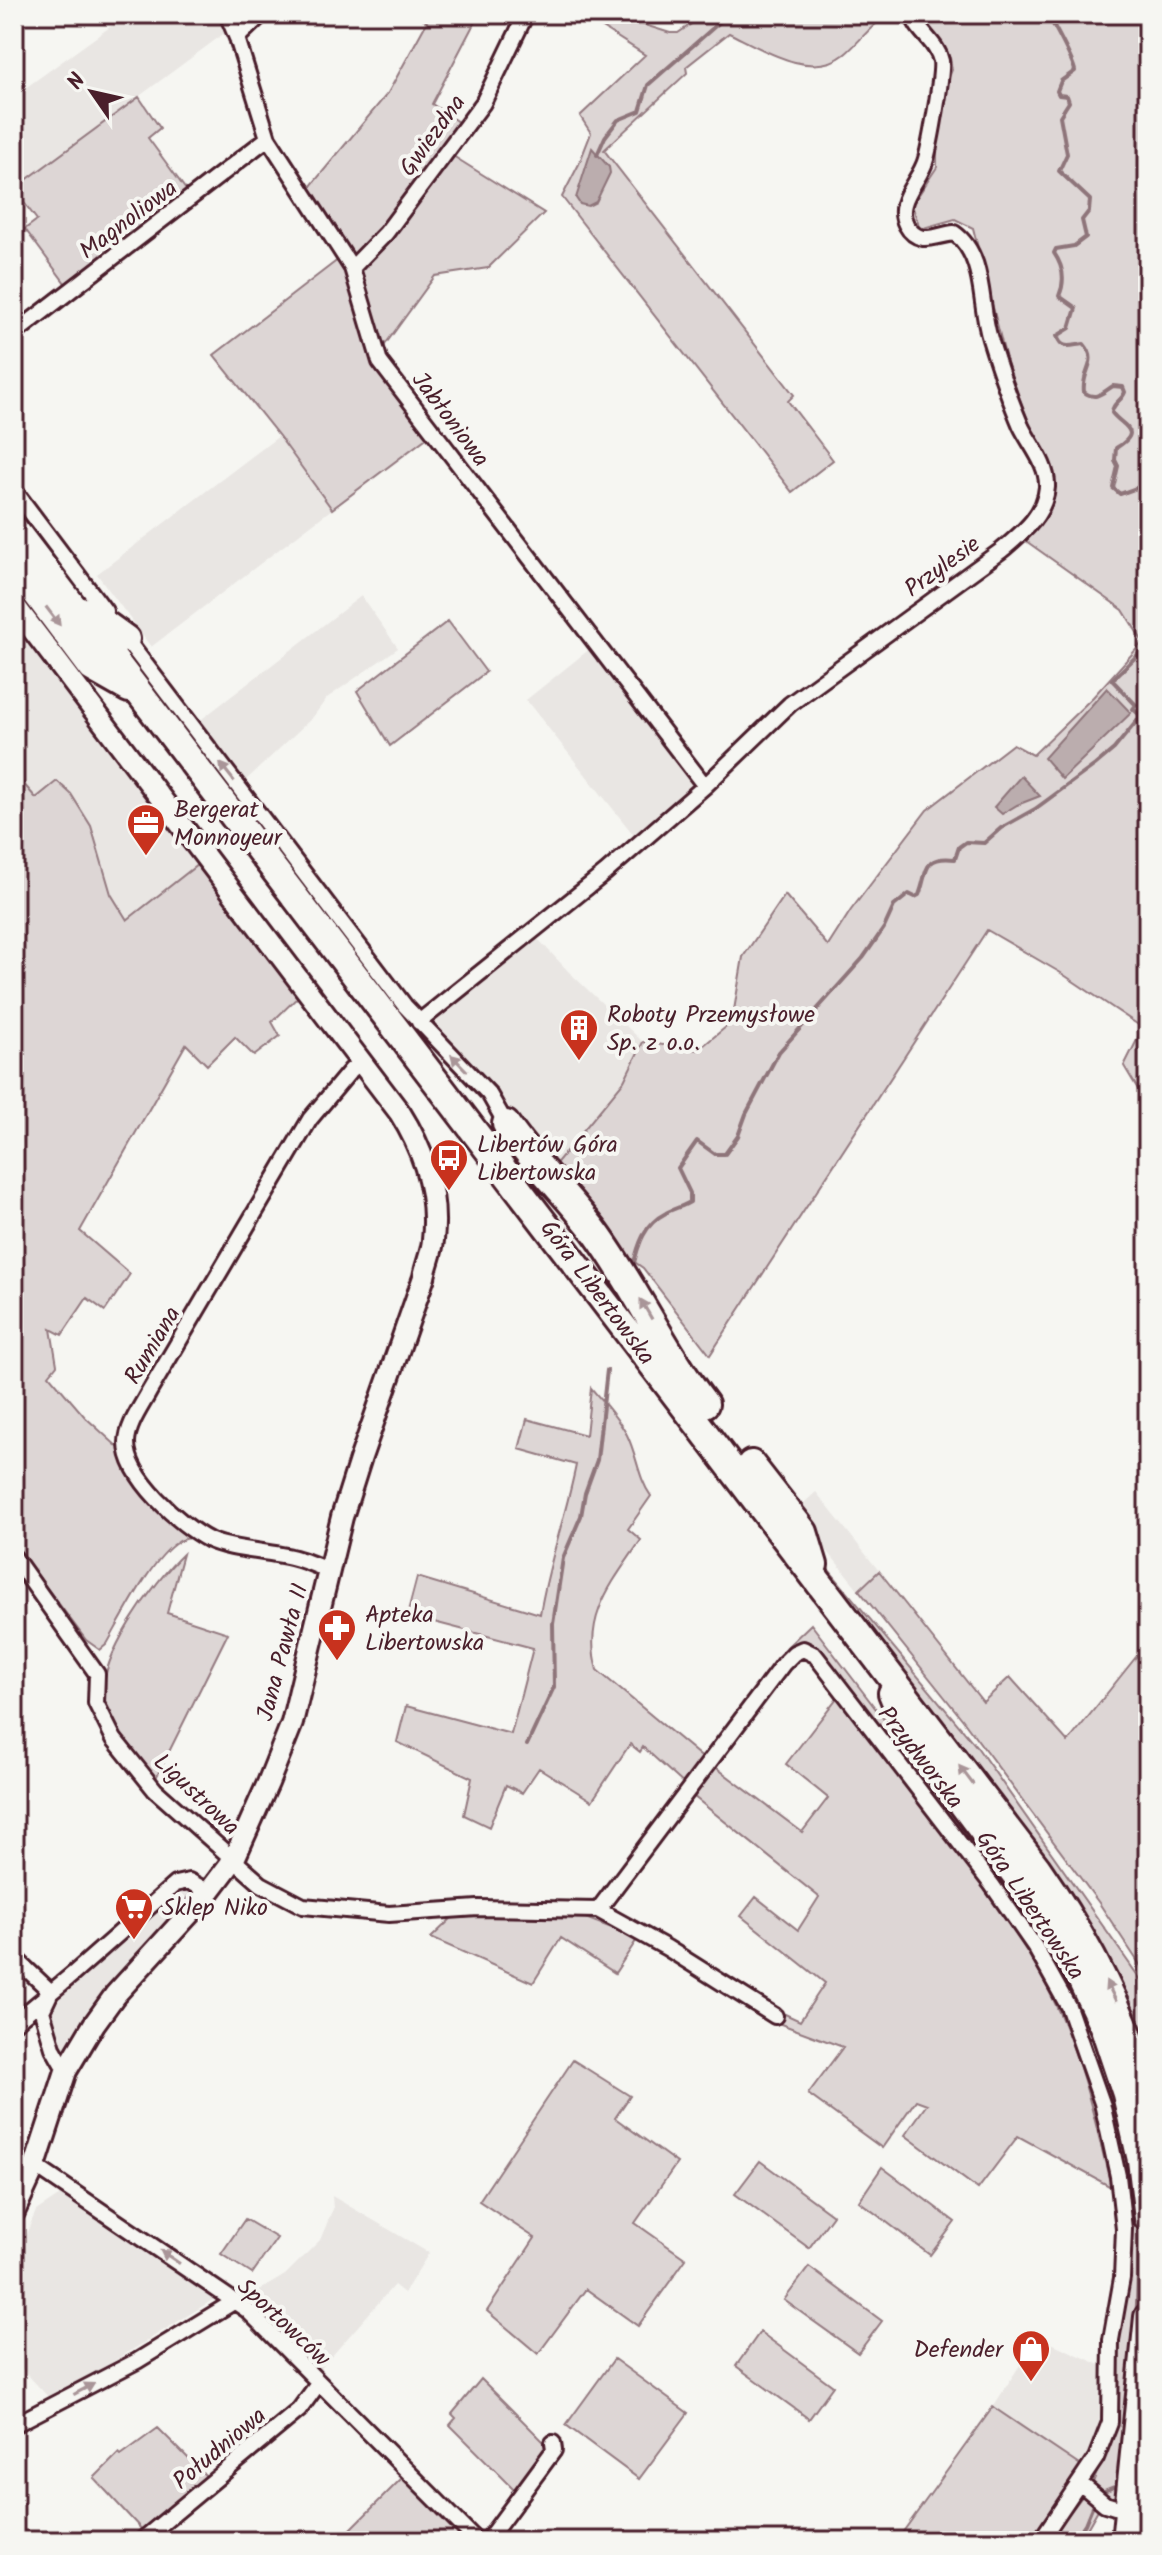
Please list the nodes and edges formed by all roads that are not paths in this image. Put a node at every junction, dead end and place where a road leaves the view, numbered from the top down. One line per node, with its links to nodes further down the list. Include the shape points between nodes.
1 (227, 14): 5 (street, Jabłoniowa)
2 (262, 14): 5 (street)
3 (526, 14): 7 (street, Gwiezdna, via 483,103 386,233)
4 (912, 14): 17 (street, Przylesie, via 941,61 941,77 926,162 904,204 904,217 922,238 954,233 974,258 989,336 1021,426 1044,467 1044,499 1033,521 1002,550 790,704)
5 (237, 38): 6 (street, Jabłoniowa)
6 (268, 138): 7 (street, Jabłoniowa); 8 (street, Magnoliowa)
7 (352, 268): 17 (street, Jabłoniowa, via 380,362)
8 (14, 334)
9 (14, 490): 14 (street)
10 (14, 529): 12 (highway, Góra Libertowska)
11 (14, 564): 16 (highway, Góra Libertowska, one-way to 16, via 92,668)
12 (64, 595): 15 (highway); 16 (highway, Góra Libertowska)
13 (14, 605): 19 (street)
14 (105, 611)
15 (126, 639): 18 (street, one-way to 15)
16 (141, 695): 23 (highway, Góra Libertowska)
17 (705, 786): 18 (street, Przylesie)
18 (419, 1022): 20 (street, one-way to 18, via 489,1094)
19 (362, 1061): 22 (street, Jana Pawła II, via 418,1144 431,1193 433,1239 360,1460); 22 (street, Rumiana, via 310,1119 149,1392 127,1442 139,1478 173,1513 211,1540)
20 (506, 1124): 23 (highway, one-way to 20, via 804,1532 690,1384 595,1232)
21 (14, 1557): 25 (street, Ligustrowa, via 97,1674 96,1703 114,1739 155,1790)
22 (330, 1571): 25 (street, Jana Pawła II, via 292,1723)
23 (820, 1583): 24 (highway, Góra Libertowska)
24 (878, 1660): 33 (highway, Góra Libertowska, one-way to 24, via 1116,2001 1073,1922); 36 (highway, Góra Libertowska, via 907,1730 1045,1916 1095,2006 1129,2104)
25 (234, 1859): 26 (street, Jana Pawła II); 27 (street, via 261,1884 303,1906 389,1914 478,1908)
26 (209, 1892): 29 (street, via 189,1881 175,1884); 32 (street, Jana Pawła II, via 115,1995)
27 (598, 1910): 30 (street); 42 (street, Przydworska, via 783,1664 799,1650 815,1655 1035,1947 1068,2006 1102,2103 1118,2176 1124,2260 1111,2340 1110,2422)
28 (14, 1957): 29 (street)
29 (51, 1992): 31 (street); 32 (street, via 42,2011)
30 (775, 2016)
31 (14, 2023)
32 (66, 2071): 34 (street, Jana Pawła II)
33 (1148, 2090)
34 (35, 2166): 35 (street, Jana Pawła II); 37 (street, Sportowców, one-way to 34)
35 (14, 2212)
36 (1148, 2218)
37 (235, 2301): 39 (street, Sportowców); 40 (street, one-way to 37, via 137,2361)
38 (1148, 2317): 43 (highway)
39 (318, 2384): 45 (street, Południowa, via 299,2410); 46 (street, Sportowców)
40 (14, 2425)
41 (553, 2443): 47 (street, via 554,2450)
42 (1081, 2484): 43 (street, via 1105,2504); 48 (street)
43 (1128, 2511): 49 (highway)
44 (1148, 2535): 50 (highway)
45 (141, 2541)
46 (477, 2541)
47 (487, 2541)
48 (1040, 2541)
49 (1125, 2541)
50 (1147, 2541)

